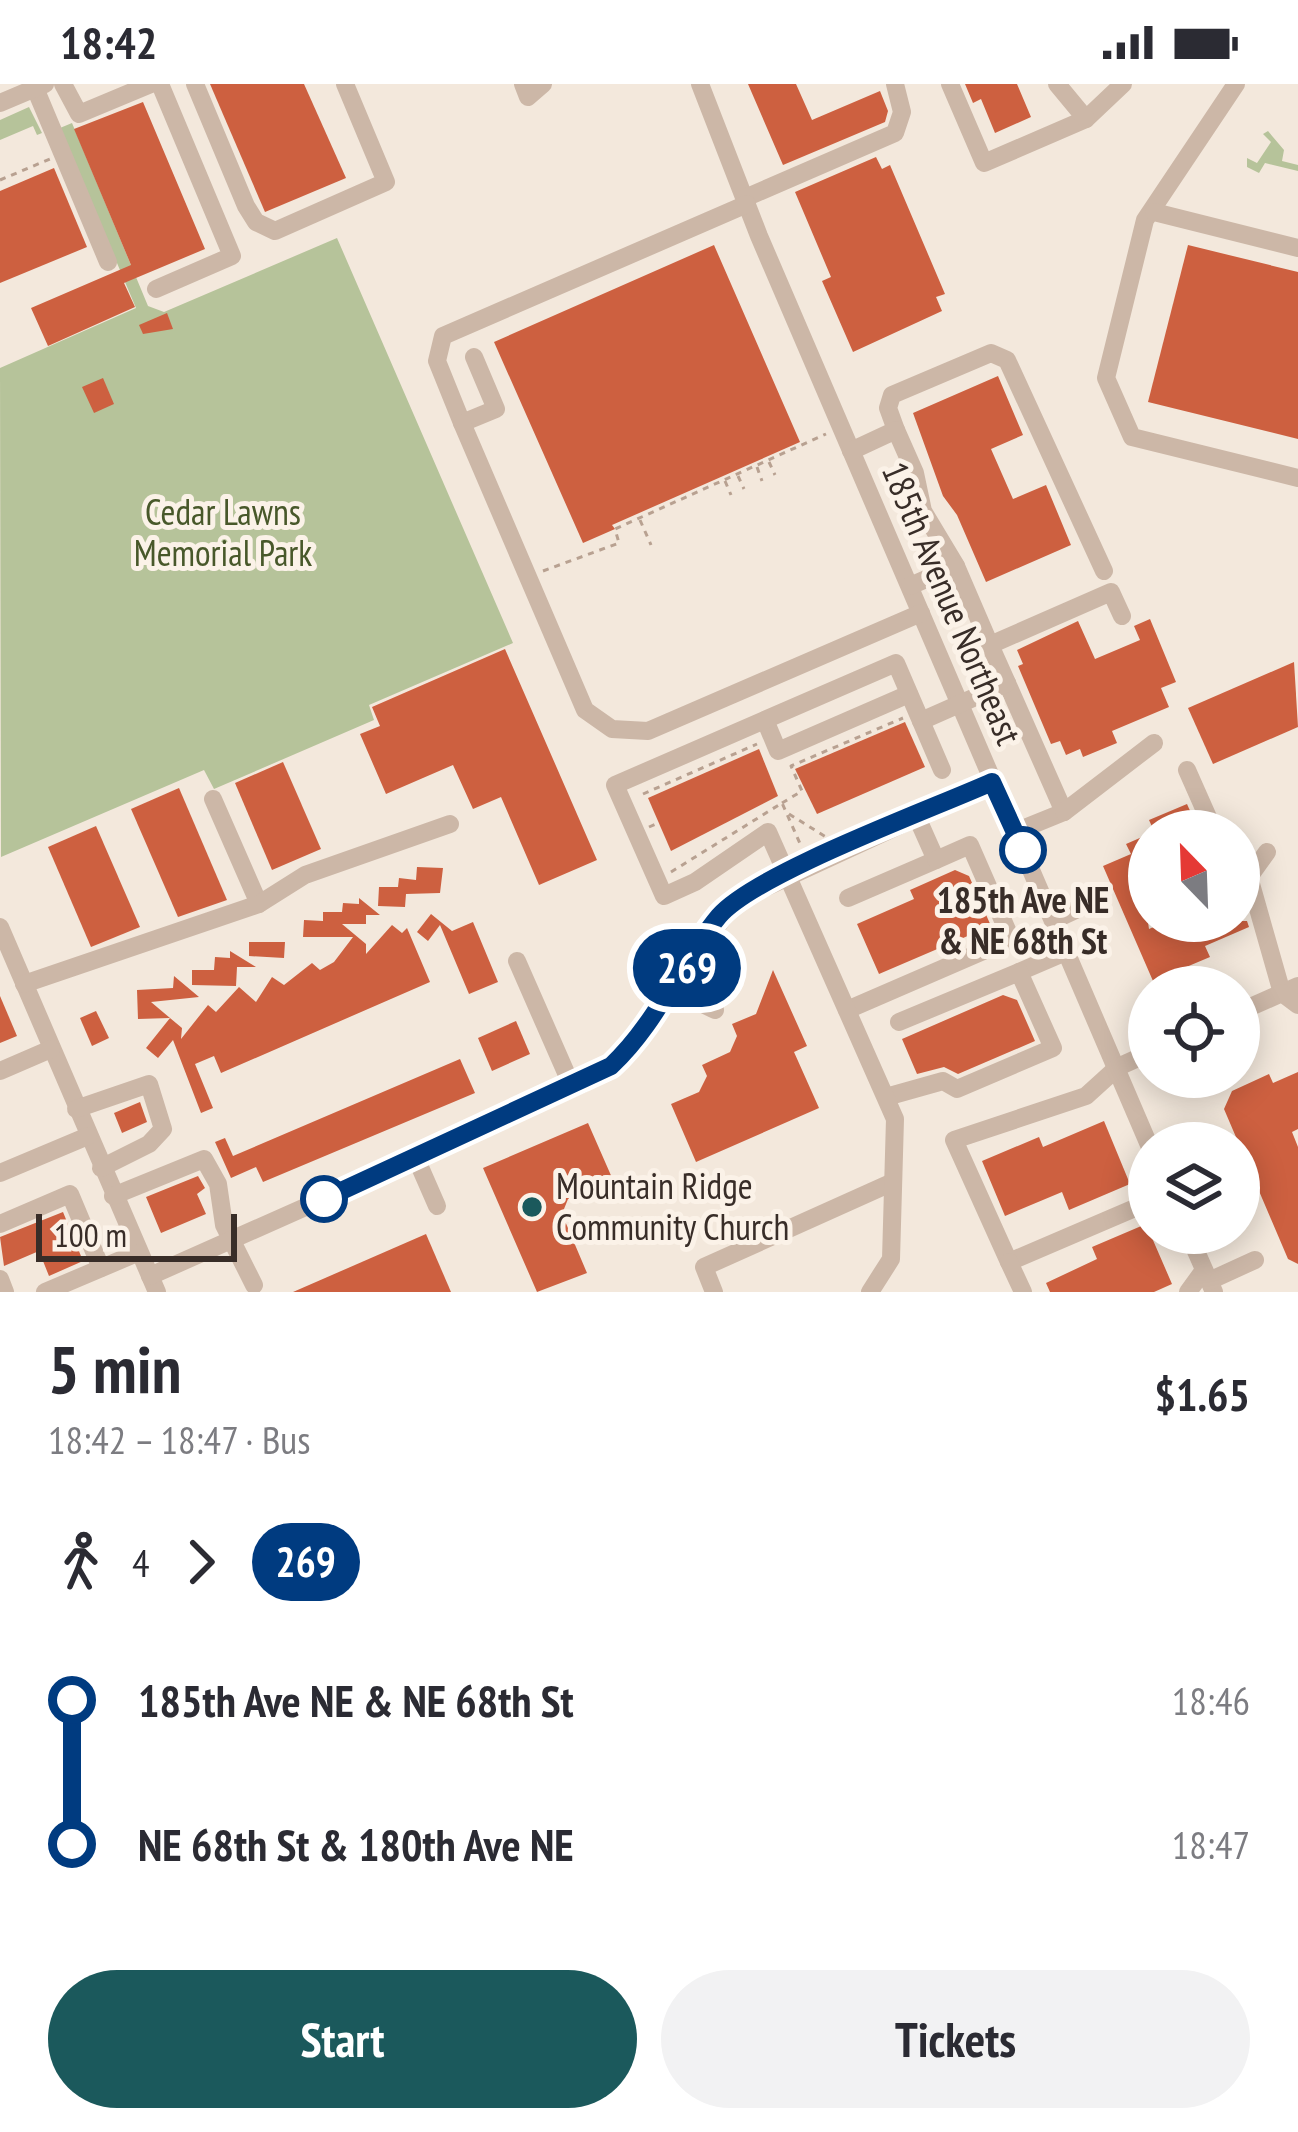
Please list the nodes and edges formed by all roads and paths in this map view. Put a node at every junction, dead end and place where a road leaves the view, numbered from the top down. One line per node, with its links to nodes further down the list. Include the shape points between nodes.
1 (63, 84): 2 (street, via 79,114)
2 (156, 84): 24 (street, via 232,256)
3 (195, 84): 4 (street, via 246,206 275,231 386,182)
4 (345, 84)
5 (523, 84): 6 (street, via 528,97)
6 (543, 84)
7 (700, 84): 20 (street, 185th Avenue Northeast)
8 (896, 84): 20 (street, via 902,112 895,134)
9 (950, 84): 15 (street, via 984,163)
10 (1057, 84): 15 (street)
11 (1123, 84): 15 (street)
12 (1236, 84): 21 (street)
13 (40, 86): 14 (street); 16 (street)
14 (0, 103)
15 (1086, 119)
16 (62, 153): 17 (path); 23 (street)
17 (41, 163): 18 (path); 19 (path)
18 (45, 172)
19 (0, 181)
20 (746, 201): 26 (street, via 443,336 437,361); 29 (street, 185th Avenue Northeast)
21 (1154, 212): 22 (street); 34 (street, via 1145,220 1106,378 1132,437)
22 (1298, 248)
23 (108, 262)
24 (156, 289)
25 (474, 357): 26 (street, via 496,409)
26 (462, 423): 45 (street, via 585,710 611,728 648,731)
27 (896, 430): 29 (street); 41 (street, via 922,512); 42 (street, via 892,395 991,352 1007,360)
28 (828, 434): 30 (path)
29 (851, 451): 44 (street, 185th Avenue Northeast)
30 (770, 462): 31 (path); 32 (path)
31 (757, 467): 33 (path); 36 (path)
32 (775, 475)
33 (738, 476): 35 (path); 37 (path)
34 (1298, 478)
35 (725, 481): 38 (path); 39 (path)
36 (762, 481)
37 (744, 489)
38 (731, 495)
39 (639, 518): 40 (path); 43 (path, via 615,529 619,543)
40 (651, 545)
41 (956, 566): 44 (street); 47 (street)
42 (1104, 571)
43 (536, 574)
44 (910, 586): 45 (street, 185th Avenue Northeast)
45 (921, 614): 50 (street, 185th Avenue Northeast)
46 (1122, 616): 47 (street, via 1111,592)
47 (990, 645): 48 (street)
48 (1007, 683): 50 (street); 62 (street)
49 (909, 694): 51 (street); 52 (street, via 778,751); 52 (street, via 896,663)
50 (959, 705): 51 (street); 57 (street, 185th Avenue Northeast)
51 (915, 718): 55 (street); 60 (path, via 791,766 802,790)
52 (765, 721): 71 (street, via 615,785 664,896 768,832)
53 (761, 743): 58 (path)
54 (1154, 743): 62 (street)
55 (942, 770)
56 (1187, 770): 61 (street)
57 (992, 782): 64 (street); 66 (street, 185th Avenue Northeast)
58 (644, 794)
59 (213, 799): 74 (street)
60 (782, 803)
61 (1205, 810)
62 (1064, 812): 66 (street)
63 (787, 814): 67 (path)
64 (916, 815): 69 (street); 71 (street)
65 (450, 824): 74 (street, via 305,875)
66 (1015, 832): 76 (street, 185th Avenue Northeast)
67 (826, 837)
68 (1267, 852): 70 (street)
69 (936, 860): 72 (street); 86 (street, via 970,845 1011,939)
70 (1260, 860)
71 (785, 874): 82 (street, via 719,916); 86 (street)
72 (848, 898)
73 (1101, 898): 76 (street)
74 (259, 904): 81 (street)
75 (1260, 916): 83 (street)
76 (1054, 920): 78 (street, 185th Avenue Northeast)
77 (0, 927): 81 (street)
78 (1068, 951): 80 (street); 90 (street, 185th Avenue Northeast)
79 (517, 961): 92 (street)
80 (1019, 972): 87 (street); 93 (street, via 1053,1048 957,1089 943,1081)
81 (24, 984): 88 (street)
82 (674, 990): 85 (street); 97 (street, via 611,1066)
83 (1293, 995): 84 (street)
84 (1260, 1005)
85 (715, 1010)
86 (847, 1010): 93 (street)
87 (899, 1022)
88 (51, 1048): 91 (street); 94 (street)
89 (1128, 1062): 90 (street)
90 (1118, 1067): 95 (street, 185th Avenue Northeast); 108 (street, via 1087,1096 954,1140)
91 (0, 1070)
92 (567, 1076)
93 (886, 1097): 100 (street, via 895,1119)
94 (76, 1109): 96 (street); 98 (street, via 149,1084 163,1129)
95 (1140, 1122)
96 (88, 1136): 98 (street); 99 (street)
97 (416, 1158): 102 (street); 105 (street)
98 (101, 1168): 101 (street)
99 (0, 1173)
100 (893, 1182): 116 (street, via 704,1267); 117 (street, via 891,1259)
101 (113, 1196): 105 (street, via 204,1160); 106 (street)
102 (436, 1206)
103 (1128, 1211): 108 (street)
104 (0, 1224): 109 (street, via 70,1194)
105 (232, 1240): 112 (street); 113 (street)
106 (137, 1253): 109 (street); 112 (street)
107 (1255, 1260): 111 (street)
108 (1009, 1262): 118 (street)
109 (101, 1268): 114 (street)
110 (0, 1279): 115 (street)
111 (1209, 1281): 119 (street)
112 (154, 1284)
113 (254, 1285)
114 (52, 1289)
115 (5, 1292)
116 (715, 1292)
117 (870, 1292)
118 (1023, 1292)
119 (1189, 1292)

